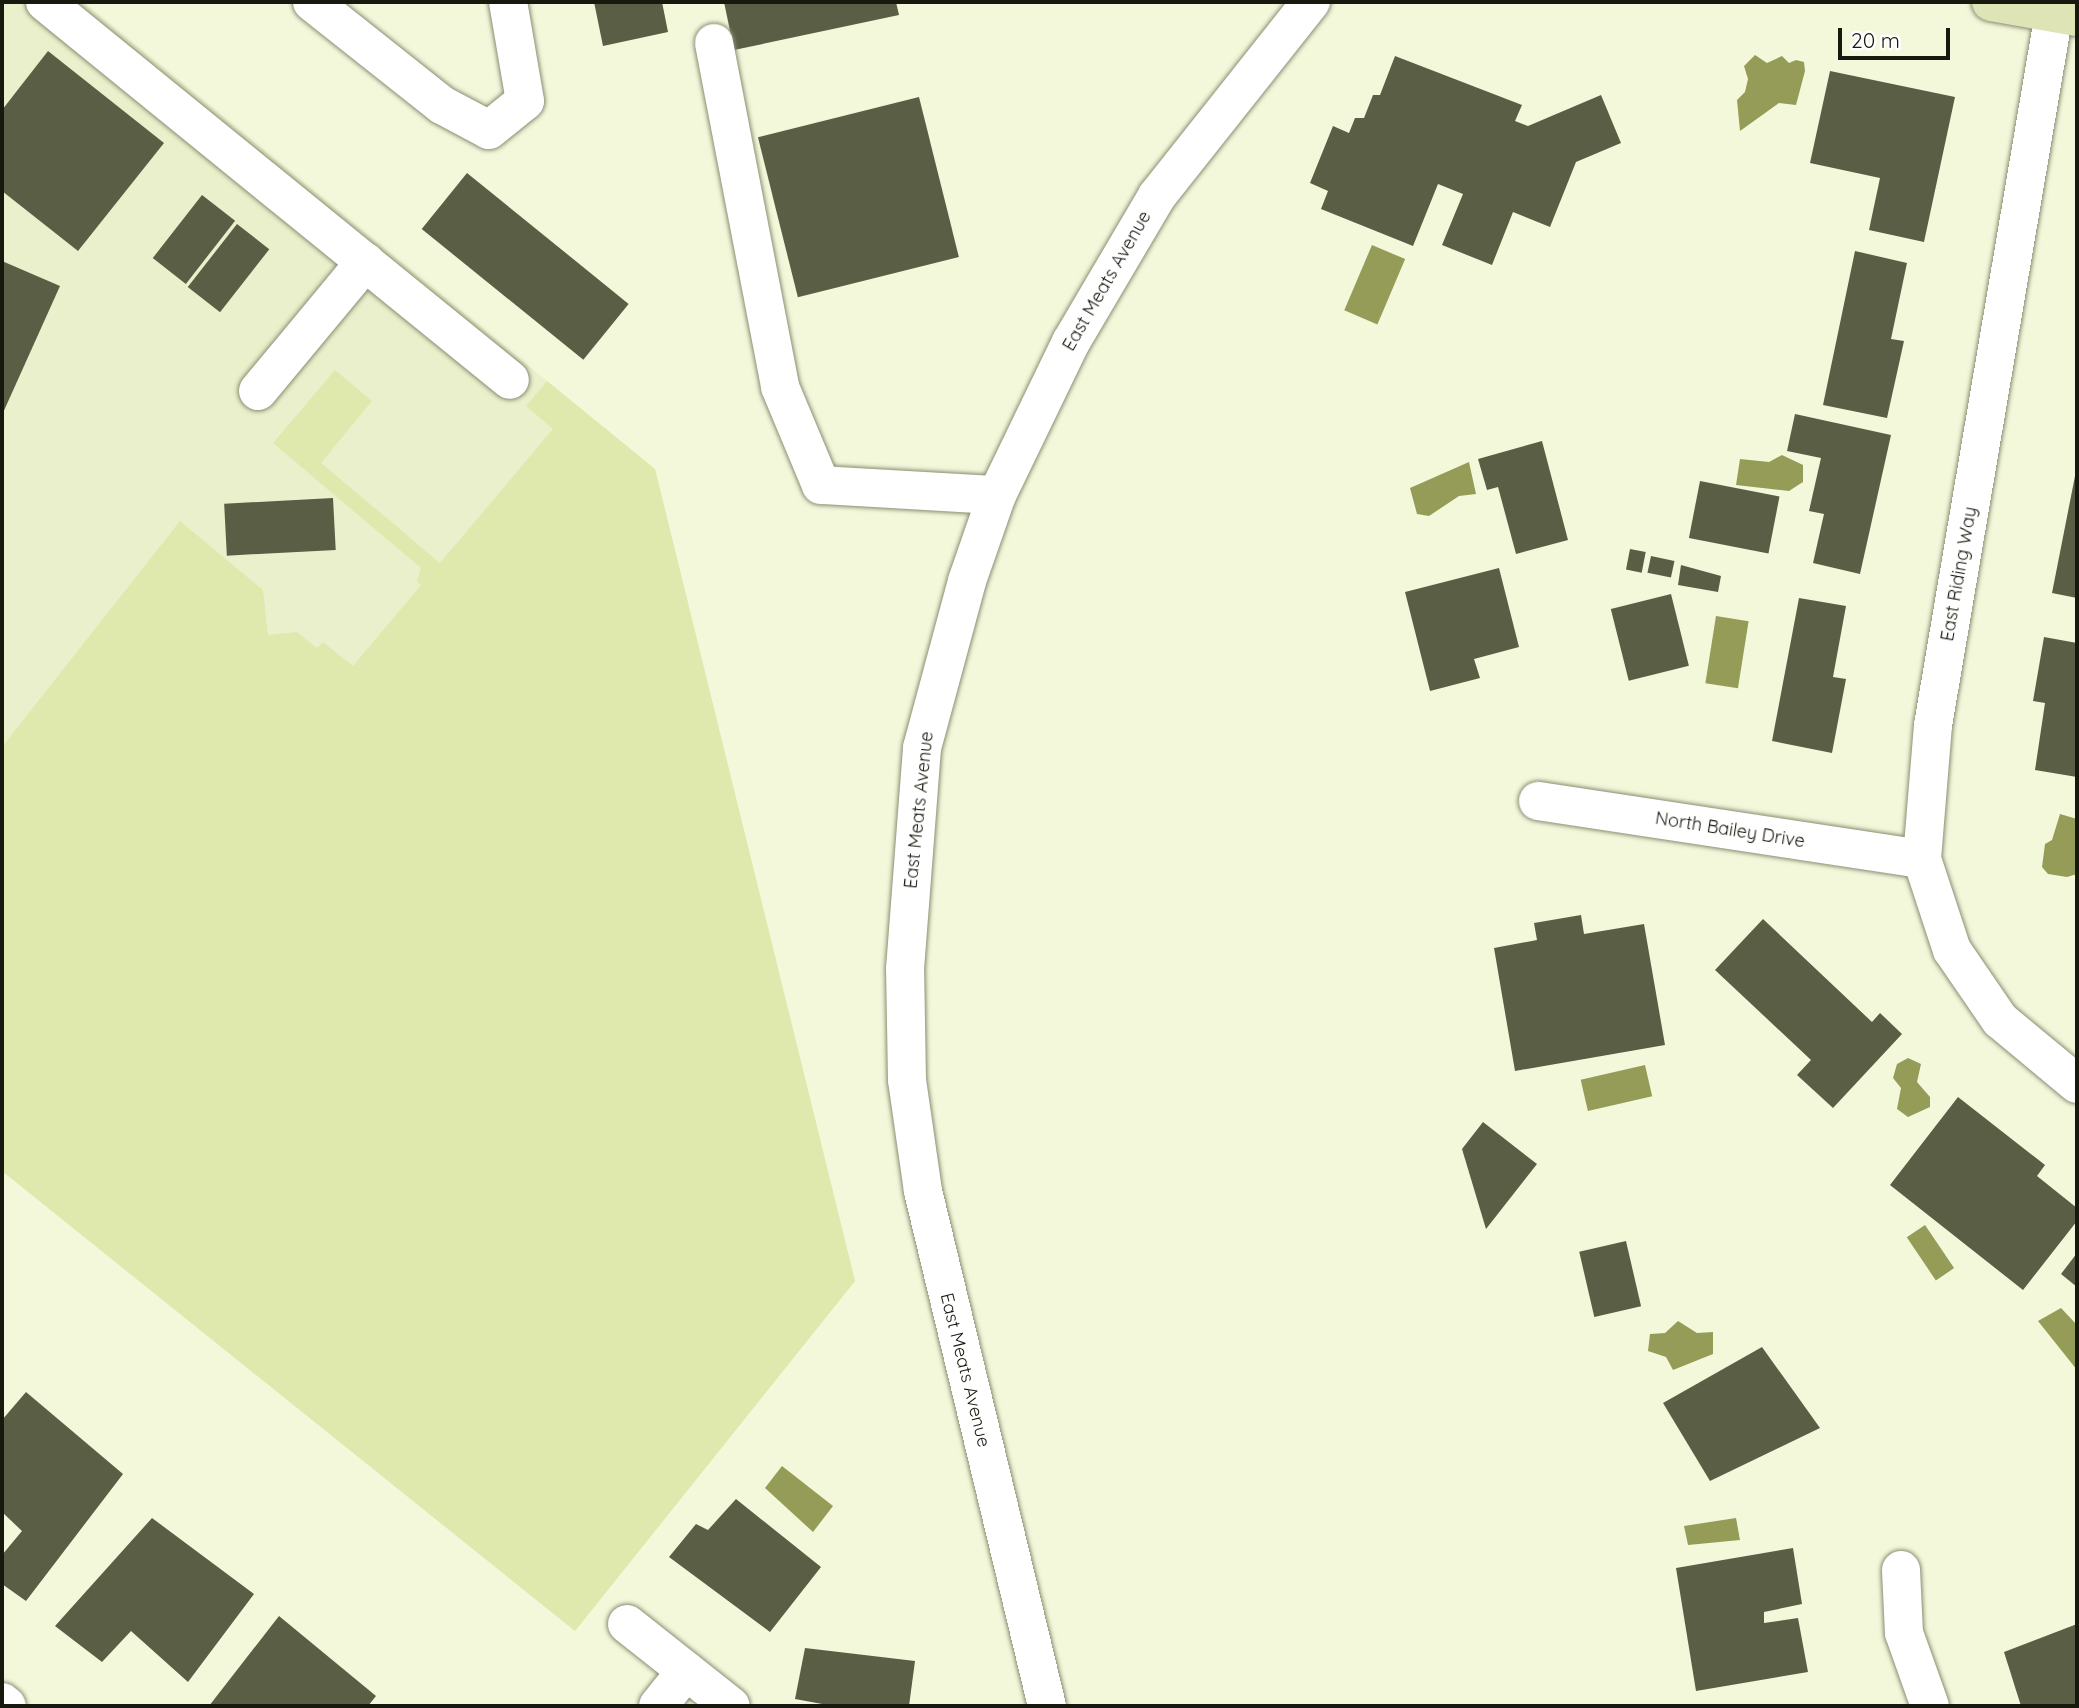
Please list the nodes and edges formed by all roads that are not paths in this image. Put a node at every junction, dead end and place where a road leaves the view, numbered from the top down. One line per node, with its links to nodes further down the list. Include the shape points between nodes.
1 (45, 2): 8 (street)
2 (312, 2): 3 (street, via 442,105 489,130 525,101)
3 (508, 2)
4 (1311, 2): 11 (street, East Meats Avenue, via 1157,196 1071,342)
5 (1991, 2): 6 (main road)
6 (2065, 15): 13 (street, East Riding Way, via 1933,725)
7 (714, 43): 11 (street, via 780,387 821,485)
8 (365, 262): 9 (street); 10 (street)
9 (510, 380)
10 (258, 391)
11 (997, 495): 22 (street, East Meats Avenue, via 967,581 922,748 905,969 907,1080 923,1191)
12 (1538, 801): 13 (street, North Bailey Drive)
13 (1922, 859): 14 (street, East Riding Way, via 1952,950 1993,1010)
14 (2077, 1084)
15 (1901, 1570): 23 (street, via 1904,1633)
16 (627, 1624): 17 (street)
17 (686, 1671): 20 (street); 21 (street)
18 (2, 1702): 19 (street)
19 (7, 1706)
20 (658, 1706)
21 (731, 1706)
22 (1047, 1706)
23 (1930, 1706)

